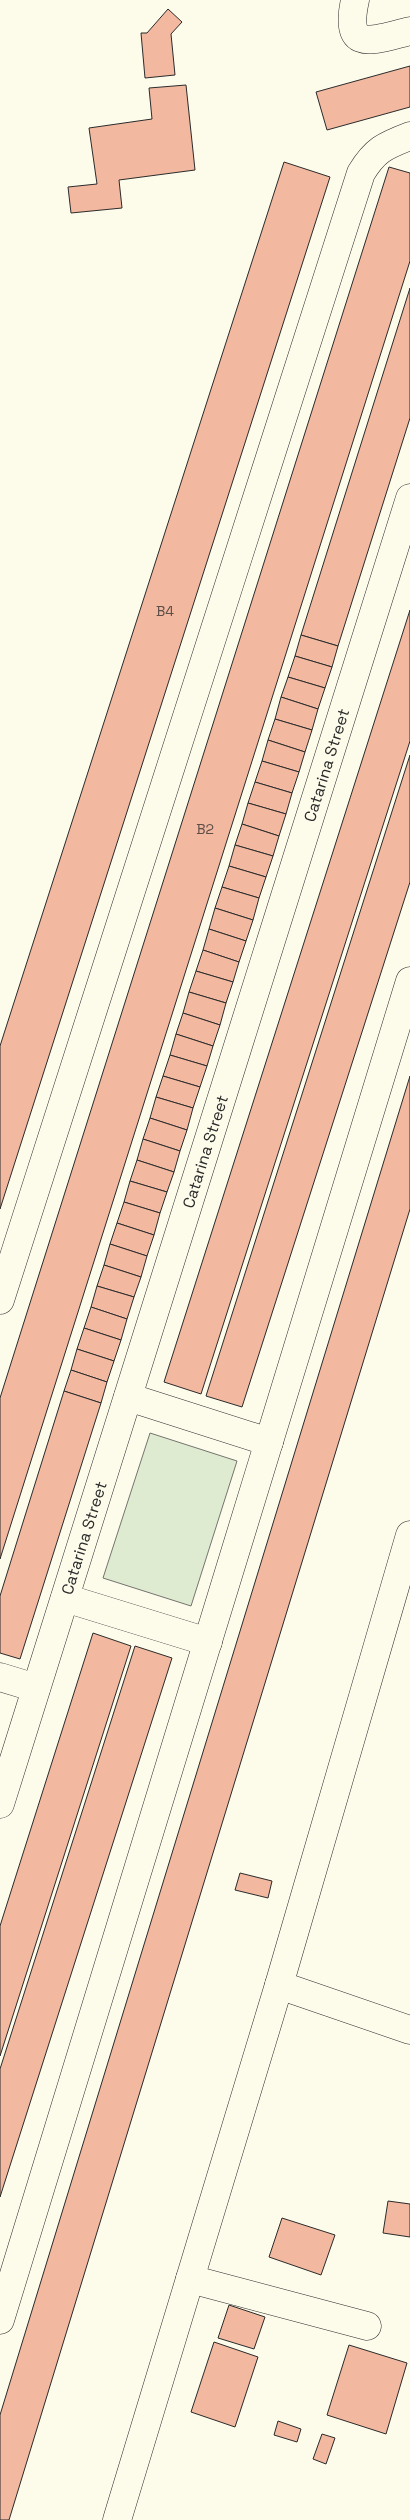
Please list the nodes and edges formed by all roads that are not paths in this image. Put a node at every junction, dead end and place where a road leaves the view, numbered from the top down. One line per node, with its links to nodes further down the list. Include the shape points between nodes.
1 (355, 0): 2 (street, via 350,20 358,37 368,40)
2 (410, 31)
3 (410, 136): 6 (street, via 389,144 372,156 361,173)
4 (410, 498): 7 (street, Catarina Street)
5 (410, 981): 8 (street)
6 (0, 1300)
7 (128, 1397): 8 (street); 10 (street, Catarina Street)
8 (269, 1442): 11 (street)
9 (410, 1535): 15 (street)
10 (65, 1598): 11 (street); 13 (street, Catarina Street)
11 (208, 1642): 18 (street)
12 (0, 1677): 13 (street)
13 (36, 1688): 14 (street, Catarina Street)
14 (0, 1804)
15 (279, 1985): 16 (street); 17 (street)
16 (410, 2030)
17 (190, 2279): 19 (street); 20 (street)
18 (0, 2320)
19 (367, 2326)
20 (116, 2520)

